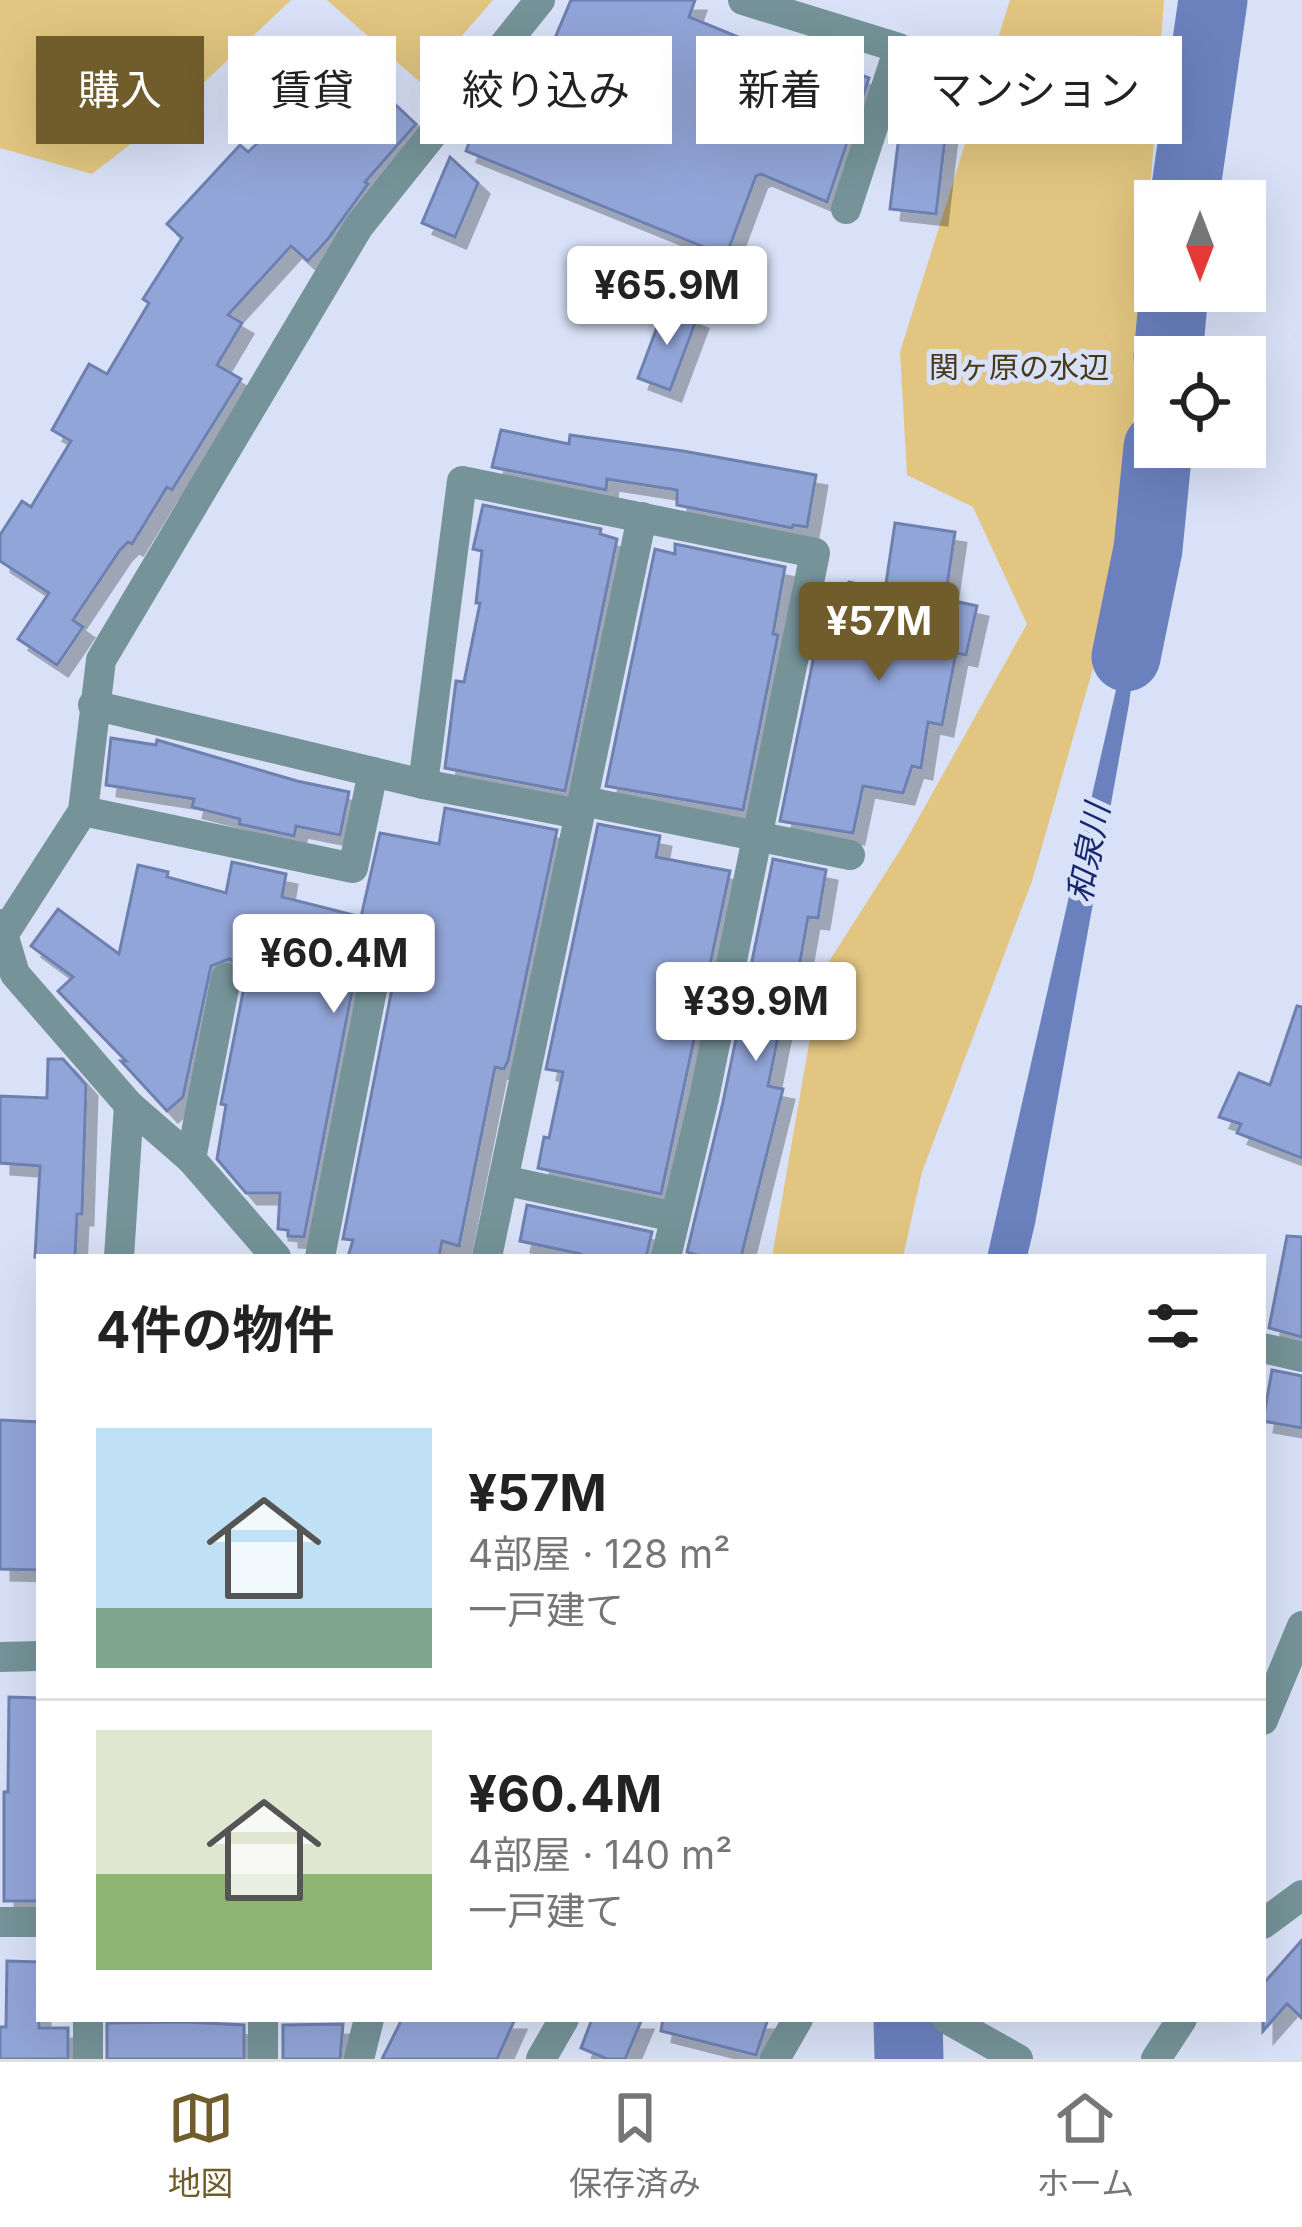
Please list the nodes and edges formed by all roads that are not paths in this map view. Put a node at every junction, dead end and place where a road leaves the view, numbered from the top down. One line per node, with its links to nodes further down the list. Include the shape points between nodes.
1 (540, 0): 5 (street, via 359,226 101,660)
2 (742, 0): 3 (street, via 899,48)
3 (846, 209)
4 (641, 517): 7 (street, via 462,481); 8 (street); 10 (street, via 815,553)
5 (93, 705): 6 (street); 9 (street)
6 (373, 772): 7 (street); 9 (street, via 353,868)
7 (422, 784): 8 (street)
8 (581, 808): 10 (street); 17 (street)
9 (83, 811): 12 (street)
10 (758, 836): 11 (street); 18 (street)
11 (850, 855)
12 (1, 934): 15 (street, via 15,974)
13 (380, 949): 21 (street)
14 (226, 978): 16 (street)
15 (128, 1105): 16 (street); 19 (street)
16 (191, 1160): 20 (street)
17 (503, 1180): 18 (street); 22 (street)
18 (674, 1216): 23 (street)
19 (119, 1254)
20 (273, 1254)
21 (321, 1254)
22 (488, 1254)
23 (667, 1254)
24 (1266, 1349): 25 (street)
25 (1302, 1357)
26 (1302, 1626): 29 (street)
27 (36, 1656): 28 (street)
28 (0, 1657)
29 (1266, 1713)
30 (1302, 1895): 33 (street)
31 (0, 1922): 32 (street)
32 (36, 1922)
33 (1266, 1922)
34 (88, 2022): 41 (street)
35 (263, 2022): 42 (street)
36 (368, 2022): 43 (street)
37 (562, 2022): 44 (street)
38 (796, 2022): 45 (street)
39 (1180, 2022): 47 (street)
40 (961, 2026): 46 (street)
41 (88, 2059)
42 (263, 2059)
43 (359, 2059)
44 (541, 2059)
45 (775, 2059)
46 (1018, 2059)
47 (1156, 2059)

